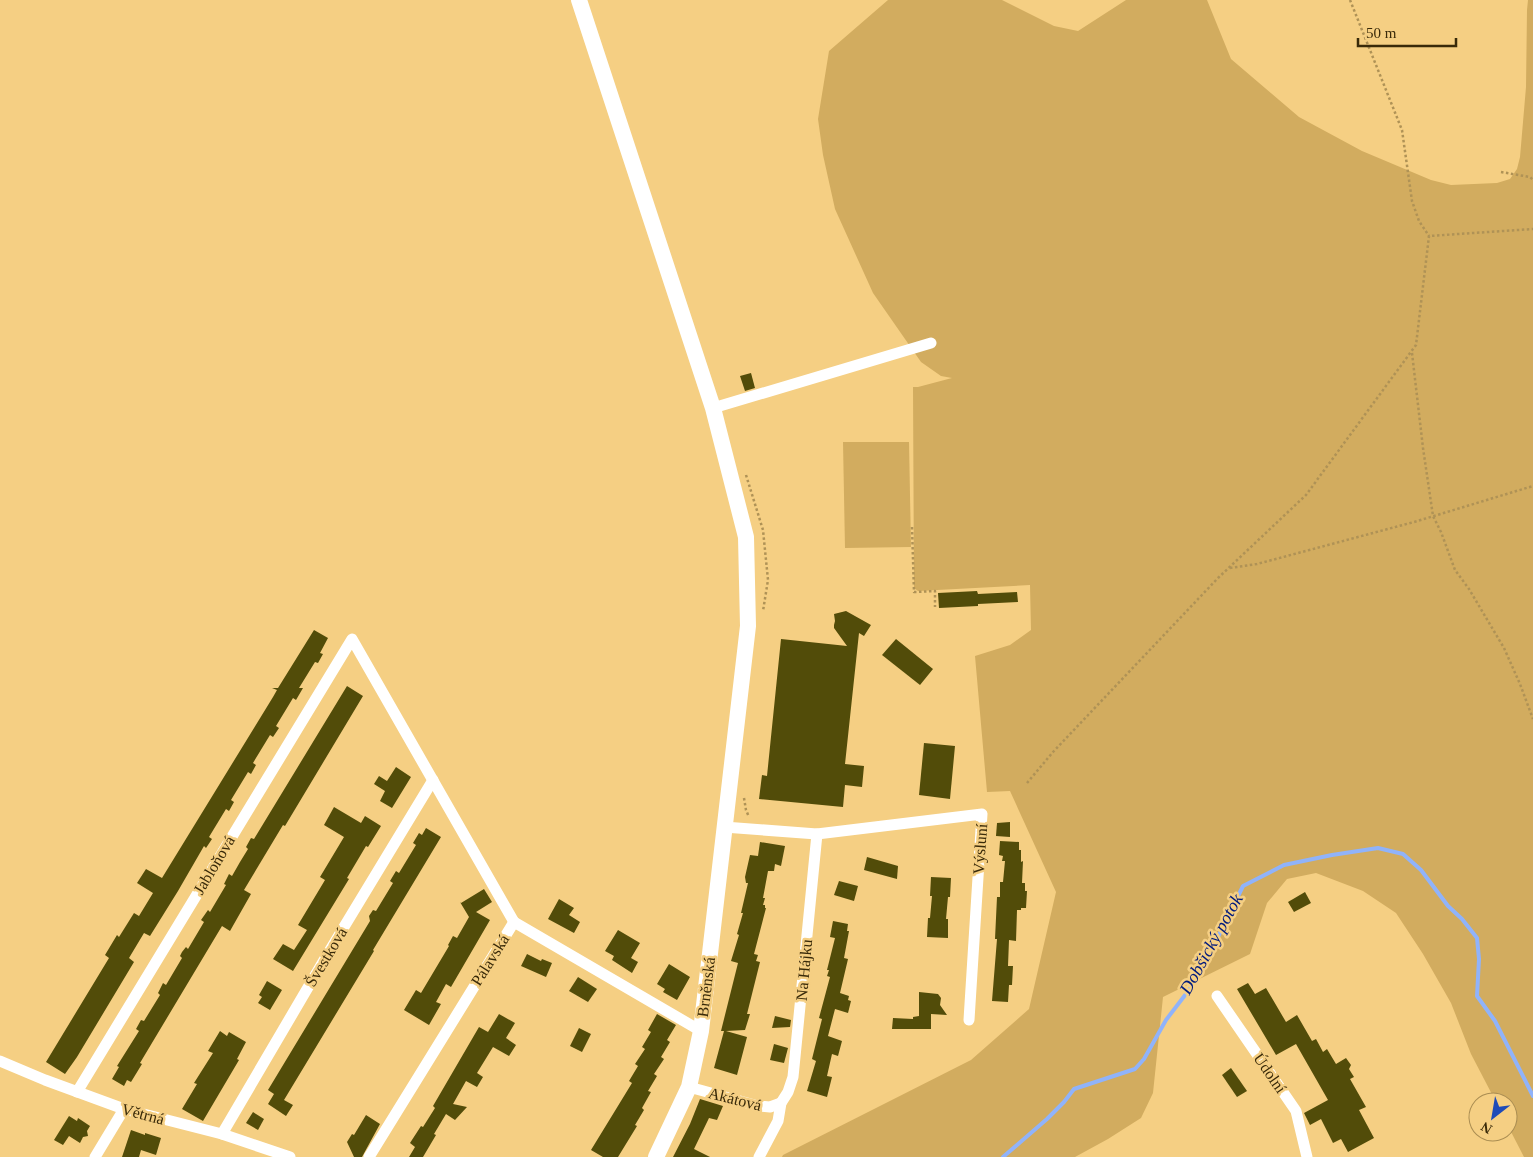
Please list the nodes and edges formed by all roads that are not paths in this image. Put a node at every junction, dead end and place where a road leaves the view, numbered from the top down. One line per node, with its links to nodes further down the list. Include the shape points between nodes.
1 (579, 0): 3 (main road, Brněnská)
2 (931, 343): 3 (street)
3 (713, 408): 5 (main road, Brněnská, via 746,537 748,626)
4 (433, 780): 7 (street); 13 (street, Jabloňová, via 352,639); 16 (street, Švestková)
5 (724, 827): 6 (street); 10 (main road, Brněnská)
6 (817, 834): 9 (street, Výsluní, via 982,814); 14 (street, Na Hájku, via 793,1077)
7 (514, 922): 10 (street, Pálavská); 19 (street, Pálavská)
8 (1218, 996): 22 (street, Údolní, via 1296,1111)
9 (969, 1020)
10 (701, 1031): 12 (main road, Brněnská)
11 (0, 1061): 13 (street, Větrná)
12 (689, 1087): 14 (street, Akátová, via 758,1106 770,1108); 20 (main road, Brněnská)
13 (77, 1092): 15 (street, Větrná)
14 (781, 1104): 21 (street, Akátová, via 778,1121)
15 (124, 1109): 16 (street, Větrná); 17 (street)
16 (222, 1134): 18 (street, Větrná)
17 (95, 1157)
18 (290, 1157)
19 (369, 1157)
20 (656, 1157)
21 (759, 1157)
22 (1307, 1157)

